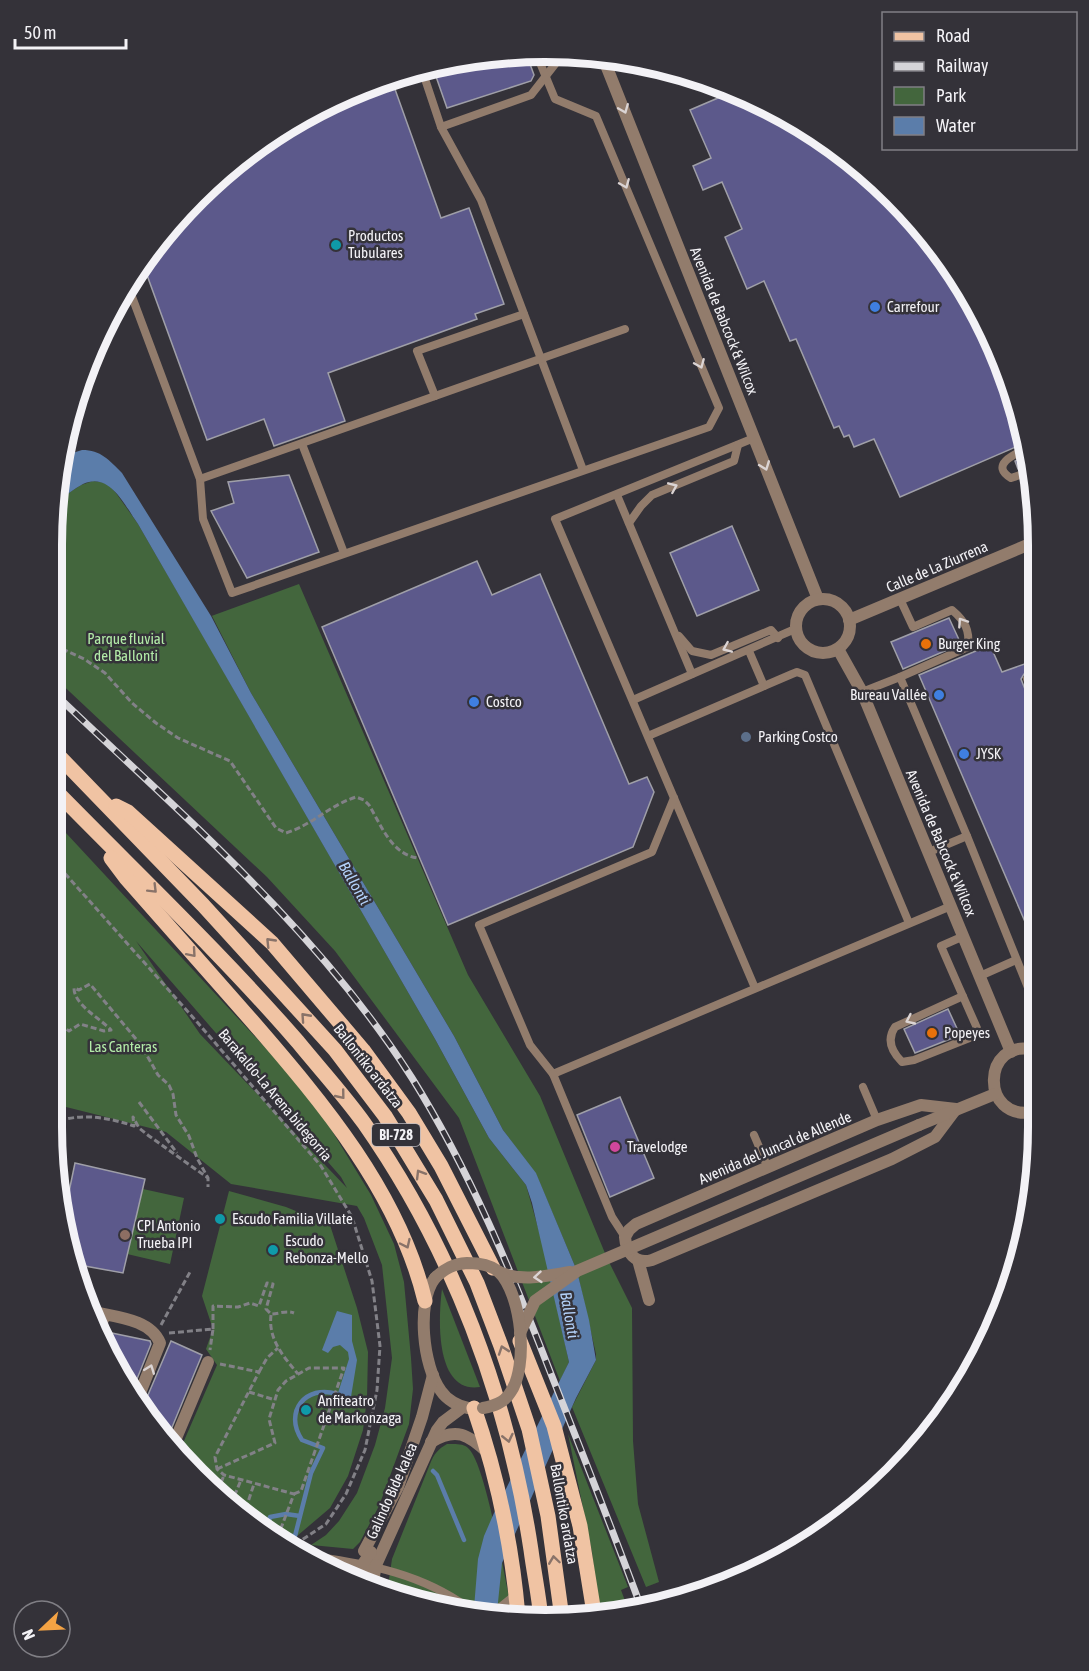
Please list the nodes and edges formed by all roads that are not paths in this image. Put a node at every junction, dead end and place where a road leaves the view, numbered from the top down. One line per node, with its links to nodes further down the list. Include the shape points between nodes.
1 (539, 62): 5 (lane)
2 (556, 62): 5 (lane)
3 (606, 66): 12 (street, Avenida de Babcock & Wilcox, one-way to 12)
4 (424, 77): 6 (lane)
5 (545, 77): 6 (lane, via 531,95); 16 (lane, one-way to 16, via 555,99 596,116 719,408 709,427)
6 (441, 127): 8 (lane, via 481,200)
7 (132, 294): 18 (lane)
8 (524, 314): 10 (lane); 11 (lane, via 417,351)
9 (624, 329): 10 (lane)
10 (541, 359): 11 (lane); 16 (lane)
11 (435, 396): 13 (lane)
12 (754, 438): 14 (lane); 24 (street, Avenida de Babcock & Wilcox, one-way to 24)
13 (302, 444): 18 (lane); 22 (lane)
14 (738, 445): 19 (lane); 20 (lane, one-way to 14, via 652,495 734,461)
15 (1018, 452): 17 (lane, via 1004,463 1007,476)
16 (583, 470): 22 (lane)
17 (1020, 474)
18 (200, 479): 22 (lane, via 203,519 232,593)
19 (616, 495): 20 (lane); 35 (lane, via 555,519)
20 (629, 523): 27 (lane)
21 (1028, 545): 23 (street, Calle de La Ziurrena)
22 (344, 554)
23 (900, 598): 25 (street, Calle de La Ziurrena); 32 (lane, one-way to 23, via 968,647 969,636 961,617 952,610 913,627)
24 (818, 599): 25 (street, via 834,601); 26 (street, via 800,610)
25 (849, 620): 29 (street, via 848,636)
26 (795, 629): 28 (lane); 29 (street, via 808,649 823,653)
27 (674, 630): 28 (lane, one-way to 27, via 771,630 711,655 692,651); 31 (lane)
28 (778, 638): 30 (lane)
29 (838, 649): 34 (street, Avenida de Babcock & Wilcox)
30 (749, 651): 31 (lane); 33 (lane)
31 (692, 674): 35 (lane)
32 (900, 677): 34 (lane); 42 (lane)
33 (764, 686): 36 (lane); 45 (lane, via 797,672 805,675)
34 (862, 692): 43 (street, Avenida de Babcock & Wilcox)
35 (633, 700): 36 (lane)
36 (648, 736): 39 (lane)
37 (62, 758): 40 (main road, Ballontiko ardatza / BI-728)
38 (62, 797): 41 (main road, BI-728)
39 (674, 798): 49 (lane); 54 (lane, via 652,852 479,925 530,1045)
40 (104, 801): 64 (main road, one-way to 40, via 409,1113 363,1050 272,943 128,812); 91 (main road, Ballontiko ardatza / BI-728, one-way to 40, via 548,1516 529,1429 477,1282 436,1200 384,1116 335,1050)
41 (75, 810): 67 (main road, one-way to 67, via 126,878 313,1091 358,1155 391,1213 414,1260); 92 (main road, BI-728, one-way to 92, via 253,990 364,1123 421,1214 460,1295 507,1432)
42 (967, 836): 43 (lane); 47 (lane)
43 (929, 852): 44 (street, Avenida de Babcock & Wilcox)
44 (951, 906): 45 (lane); 46 (street, Avenida de Babcock & Wilcox)
45 (909, 923): 49 (lane)
46 (964, 936): 48 (street, Avenida de Babcock & Wilcox); 51 (lane, via 941,946)
47 (1016, 960): 48 (lane); 50 (lane)
48 (980, 976): 53 (street, Avenida de Babcock & Wilcox)
49 (756, 988): 54 (lane)
50 (1028, 988)
51 (963, 996): 51 (lane, one-way to 51, via 895,1027 890,1043 896,1056 902,1062 914,1060 972,1037 977,1028)
52 (1028, 1050): 53 (street)
53 (1011, 1052): 56 (street, via 1003,1057 993,1074)
54 (553, 1074): 62 (lane, via 612,1217)
55 (863, 1088): 59 (lane)
56 (996, 1094): 57 (street, Avenida del Juncal de Allende); 58 (street, via 1008,1108)
57 (956, 1110): 59 (street, Avenida del Juncal de Allende, via 921,1105); 63 (street, via 935,1137 892,1159 652,1260); 65 (street, Avenida del Juncal de Allende, bridge)
58 (1028, 1112)
59 (877, 1120): 61 (street, Avenida del Juncal de Allende)
60 (754, 1135): 61 (lane)
61 (768, 1168): 62 (street, Avenida del Juncal de Allende, via 636,1224)
62 (626, 1237): 63 (street, via 628,1250)
63 (638, 1260): 66 (street)
64 (496, 1270): 65 (street, one-way to 64, bridge, via 537,1278 509,1276); 67 (street, bridge, via 477,1263 454,1265 435,1278); 71 (street, bridge, via 512,1294)
65 (577, 1270): 71 (street, bridge, via 535,1301)
66 (649, 1300)
67 (425, 1301): 73 (street, via 427,1355)
68 (99, 1313): 69 (street)
69 (105, 1315): 70 (street); 74 (street, one-way to 69, via 160,1343 156,1334 141,1324)
70 (102, 1321)
71 (520, 1337): 75 (street, bridge, via 516,1384 501,1402); 88 (main road, via 554,1426 580,1526)
72 (208, 1362): 76 (street)
73 (433, 1375): 75 (street, via 441,1392 453,1403); 79 (street, Galindo Bide kalea, via 398,1487)
74 (141, 1391)
75 (473, 1408): 77 (street, Galindo Bide kalea, via 443,1422); 78 (main road)
76 (176, 1439)
77 (431, 1442): 78 (street, via 460,1433); 79 (street, Galindo Bide kalea)
78 (489, 1453): 86 (main road)
79 (372, 1552): 81 (street); 82 (street, Galindo Bide kalea); 83 (street, bridge)
80 (329, 1559): 87 (lane, via 382,1568 427,1584)
81 (376, 1565): 84 (street, bridge); 85 (street, bridge)
82 (349, 1568)
83 (358, 1572)
84 (367, 1576)
85 (374, 1578)
86 (516, 1594): 89 (lane); 90 (main road)
87 (457, 1601)
88 (593, 1606)
89 (500, 1607)
90 (517, 1608)
91 (561, 1609)
92 (540, 1610)

